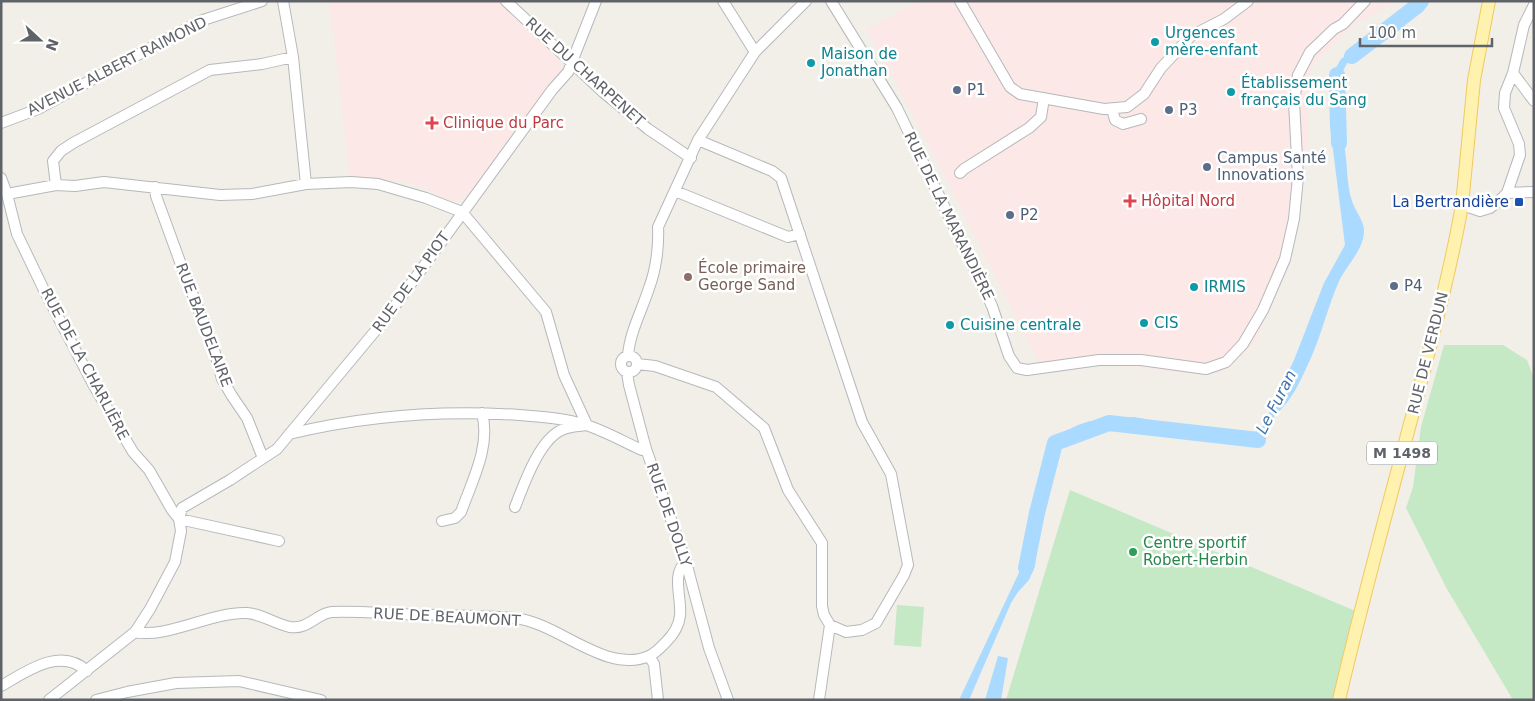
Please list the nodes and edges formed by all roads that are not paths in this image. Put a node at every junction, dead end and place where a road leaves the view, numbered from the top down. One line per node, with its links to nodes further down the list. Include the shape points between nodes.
1 (262, 1): 21 (street, AVENUE ALBERT RAIMOND, via 200,21 38,109)
2 (283, 1): 14 (street)
3 (506, 1): 15 (street, RUE DU CHARPENET)
4 (596, 1): 15 (street, RUE DE LA PIOT)
5 (723, 1): 13 (street)
6 (806, 1): 13 (street)
7 (831, 1): 10 (street, RUE DE LA MARANDIÈRE, via 897,108 992,306 1009,356 1017,368 1027,370 1099,360 1141,360 1206,369 1226,362 1243,344 1263,310 1285,259 1294,219 1298,177 1294,102 1298,75 1310,52)
8 (960, 1): 17 (street, via 1010,87 1020,94)
9 (1248, 1): 19 (street, via 1224,20 1191,36 1160,68 1144,94 1127,107)
10 (1365, 1)
11 (1489, 1): 33 (main road, RUE DE VERDUN / M 1498, via 1474,80)
12 (1534, 5): 16 (street, via 1524,26)
13 (754, 52): 22 (street)
14 (293, 57): 26 (street); 27 (street, via 210,70 73,143 54,161)
15 (571, 63): 23 (street, RUE DU CHARPENET, via 648,129); 34 (street, RUE DE LA PIOT, via 568,72)
16 (1513, 73): 18 (street); 31 (street, via 1505,93 1504,108 1519,144 1520,155)
17 (1044, 98): 19 (street); 24 (street, via 1041,117 1029,128)
18 (1534, 101)
19 (1112, 109): 20 (street, via 1115,120 1123,124)
20 (1141, 119)
21 (1, 123)
22 (698, 140): 23 (street); 35 (street, via 772,171 781,178)
23 (691, 158): 29 (street)
24 (960, 173)
25 (1, 178): 32 (street, RUE DE LA CHARLIÈRE)
26 (306, 184): 28 (street, via 252,194 220,195); 34 (street, via 378,184)
27 (56, 185): 28 (street, via 104,182); 32 (street)
28 (155, 187): 43 (street, RUE BAUDELAIRE, via 222,379 247,418)
29 (675, 190): 35 (street, via 788,238); 36 (street, via 658,226 659,240 650,285)
30 (1534, 192): 31 (street)
31 (1507, 193): 33 (street, via 1490,208 1480,211)
32 (7, 194): 45 (street, RUE DE LA CHARLIÈRE, via 17,234 94,386 133,452 149,470)
33 (1462, 205): 60 (main road, RUE DE VERDUN / M 1498, via 1442,302 1354,634)
34 (462, 212): 40 (street, via 546,312 564,375); 41 (street, RUE DE LA PIOT, via 386,318)
35 (800, 234): 49 (street, via 862,422 892,474 908,565 876,623 862,630 846,632)
36 (628, 355): 37 (street, via 634,357); 38 (street, via 621,362)
37 (637, 364): 38 (street, via 634,370); 49 (street, via 656,366 716,387 764,428 788,490 822,543 822,606)
38 (627, 372): 42 (street)
39 (482, 413): 40 (street, RUE DE DOLLY, via 556,418); 41 (street, RUE DE DOLLY, via 390,417); 46 (street, via 485,424 483,445 460,512 455,518)
40 (587, 425): 42 (street, RUE DE DOLLY); 44 (street, via 563,429 549,438 523,486)
41 (289, 434): 43 (street, RUE DE LA PIOT)
42 (646, 449): 48 (street, RUE DE DOLLY)
43 (263, 458): 45 (street, RUE DE LA PIOT, via 182,508)
44 (516, 507)
45 (179, 519): 47 (street); 50 (street, via 181,531 174,562)
46 (442, 521)
47 (279, 541)
48 (686, 562): 51 (street, via 680,566 678,574 680,616 673,634); 58 (street, RUE DE DOLLY, via 709,648)
49 (830, 625): 59 (street)
50 (136, 632): 51 (street, RUE DE BEAUMONT, via 152,633 247,613 295,627 330,612 489,616 535,622 605,656 624,660); 52 (street)
51 (649, 656): 57 (street, via 654,664)
52 (87, 671): 53 (street, via 66,660 55,661 40,664); 54 (street)
53 (1, 686)
54 (50, 699)
55 (96, 700): 56 (street, via 176,683 240,681)
56 (321, 700)
57 (658, 700)
58 (728, 700)
59 (819, 700)
60 (1340, 700)

